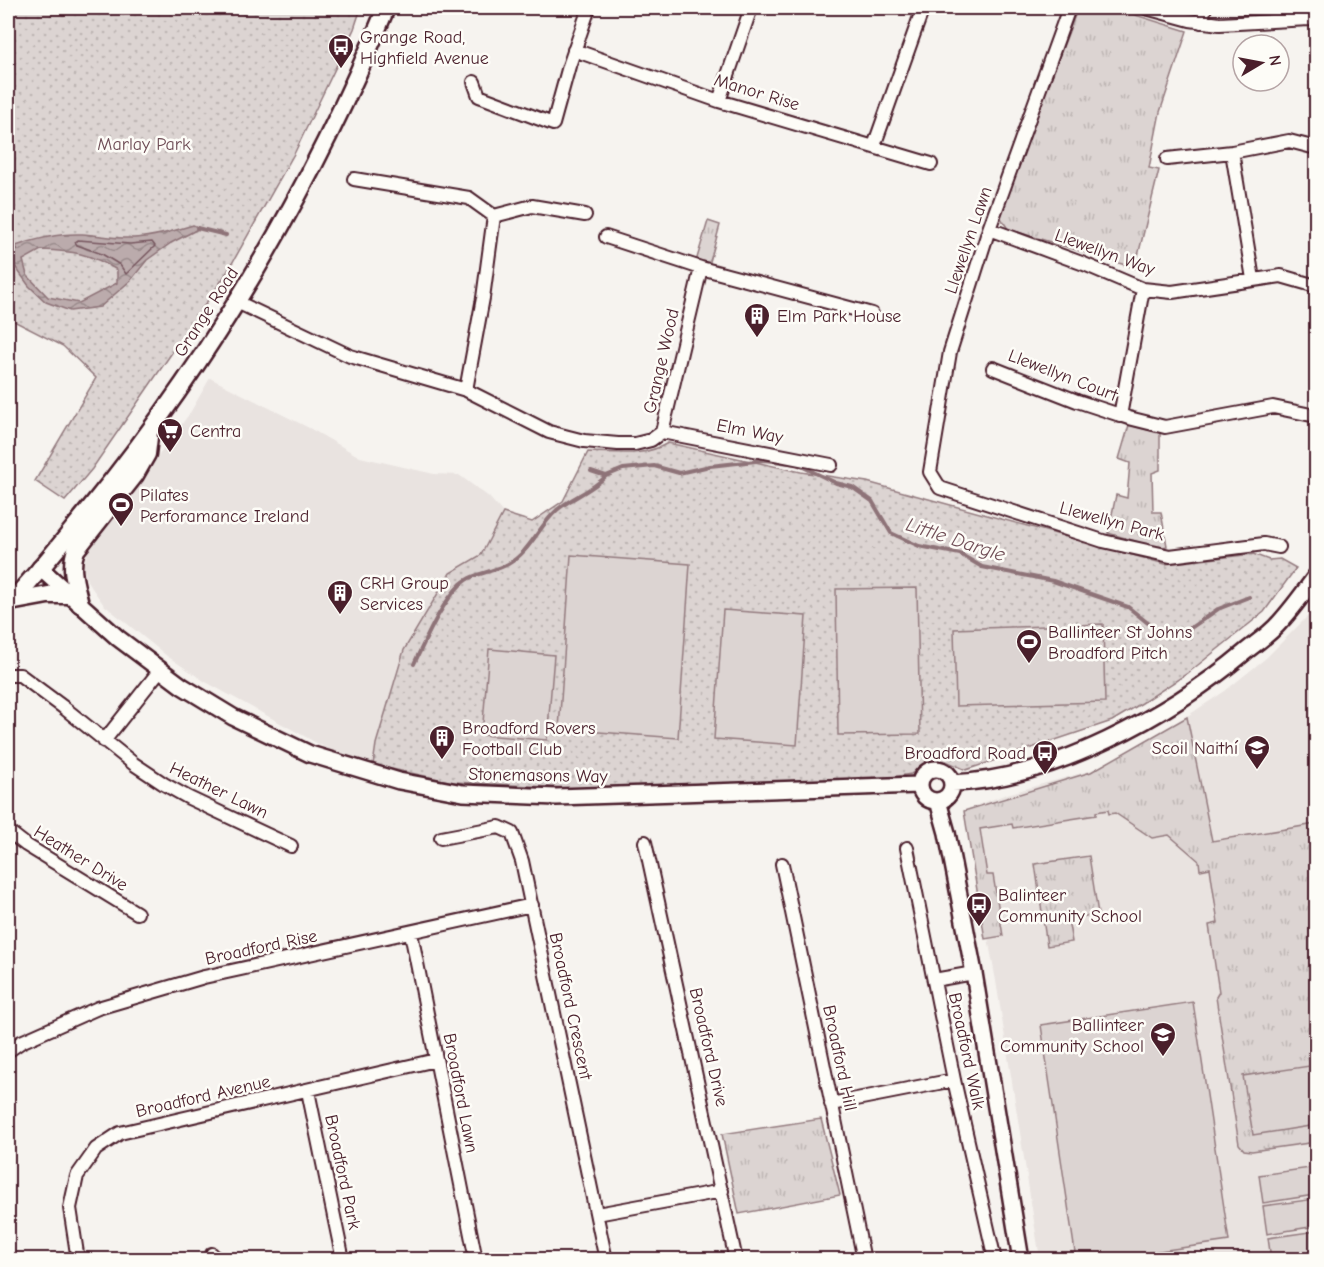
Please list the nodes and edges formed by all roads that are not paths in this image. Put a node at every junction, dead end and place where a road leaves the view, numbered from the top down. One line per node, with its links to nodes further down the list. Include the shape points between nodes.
1 (386, 8): 27 (main road, Grange Road, via 313,168)
2 (589, 8): 10 (street)
3 (751, 8): 12 (street)
4 (923, 8): 13 (street)
5 (1069, 8): 21 (street, Llewellyn Lawn)
6 (1146, 8): 9 (street)
7 (1205, 8): 9 (street)
8 (1317, 20): 9 (street)
9 (1201, 22)
10 (574, 50): 11 (street, via 553,124 479,96); 12 (street, Manor Rise)
11 (474, 82)
12 (719, 100): 13 (street, Manor Rise)
13 (874, 146): 17 (street, Manor Rise)
14 (1317, 148): 15 (street, via 1289,141)
15 (1232, 152): 16 (street); 24 (street)
16 (1167, 159)
17 (931, 164)
18 (354, 179): 20 (street, via 469,198)
19 (585, 215): 20 (street, via 532,207)
20 (494, 216): 30 (street)
21 (989, 229): 26 (street, Llewellyn Way); 36 (street, Llewellyn Lawn, via 950,352 930,472)
22 (606, 237): 23 (street)
23 (701, 268): 28 (street); 33 (street, Grange Wood)
24 (1252, 279): 25 (street, Llewellyn Way, via 1281,276); 26 (street, Llewellyn Way, via 1172,292)
25 (1317, 286)
26 (1143, 289): 31 (street, Llewellyn Court)
27 (237, 302): 30 (street, Grange Wood, via 350,356); 34 (main road, Grange Road)
28 (872, 314)
29 (993, 368): 31 (street, Llewellyn Court)
30 (465, 390): 33 (street, Grange Wood, via 549,432 584,441 635,444)
31 (1120, 416): 32 (street, Llewellyn Court, via 1165,427 1273,407)
32 (1317, 416)
33 (662, 432): 35 (street, Elm Way)
34 (149, 433): 38 (main road, Grange Road); 40 (main road, via 147,454 135,476 72,559)
35 (831, 465)
36 (940, 488): 37 (street, Llewellyn Park, via 1103,541 1170,555 1264,544)
37 (1279, 547)
38 (40, 568): 40 (street, Stonemasons Way); 41 (main road, Grange Road)
39 (1317, 576): 45 (street, via 1279,624 1224,669 1159,712 1089,748 1047,764 987,780)
40 (75, 599): 41 (main road, via 48,595); 42 (street, Stonemasons Way)
41 (9, 603)
42 (160, 670): 44 (street); 46 (street, Stonemasons Way, via 233,717 310,754 399,781 463,793 556,797)
43 (8, 675): 44 (street, Heather Lawn, via 20,675)
44 (104, 741): 51 (street, Heather Lawn, via 172,789)
45 (952, 783): 46 (street, via 948,774 934,769 925,772); 47 (street, via 950,793)
46 (919, 785): 47 (street, via 923,796)
47 (938, 801): 57 (street)
48 (8, 831): 55 (street, Heather Drive)
49 (441, 838): 54 (street, Broadford Crescent, via 499,827 512,832)
50 (645, 842): 64 (street, Broadford Drive)
51 (291, 846)
52 (907, 848): 58 (street, Broadford Walk)
53 (782, 864): 63 (street, Broadford Hill)
54 (532, 905): 56 (street, Broadford Rise); 65 (street, Broadford Crescent)
55 (137, 914)
56 (411, 933): 59 (street, Broadford Rise, via 204,977 98,1008); 60 (street, Broadford Lawn)
57 (974, 973): 58 (street); 73 (street)
58 (934, 980): 61 (street, Broadford Walk)
59 (8, 1051)
60 (436, 1060): 62 (street, Broadford Avenue); 68 (street, Broadford Lawn)
61 (954, 1080): 63 (street); 72 (street, Broadford Walk)
62 (308, 1091): 66 (street, Broadford Avenue, via 120,1133 96,1149 77,1176 70,1208); 67 (street, Broadford Park)
63 (831, 1104): 71 (street, Broadford Hill)
64 (722, 1191): 65 (street); 70 (street, Broadford Drive)
65 (597, 1214): 69 (street, Broadford Crescent)
66 (78, 1260)
67 (343, 1260)
68 (476, 1260)
69 (606, 1260)
70 (736, 1260)
71 (864, 1260)
72 (995, 1260)
73 (1021, 1260)

